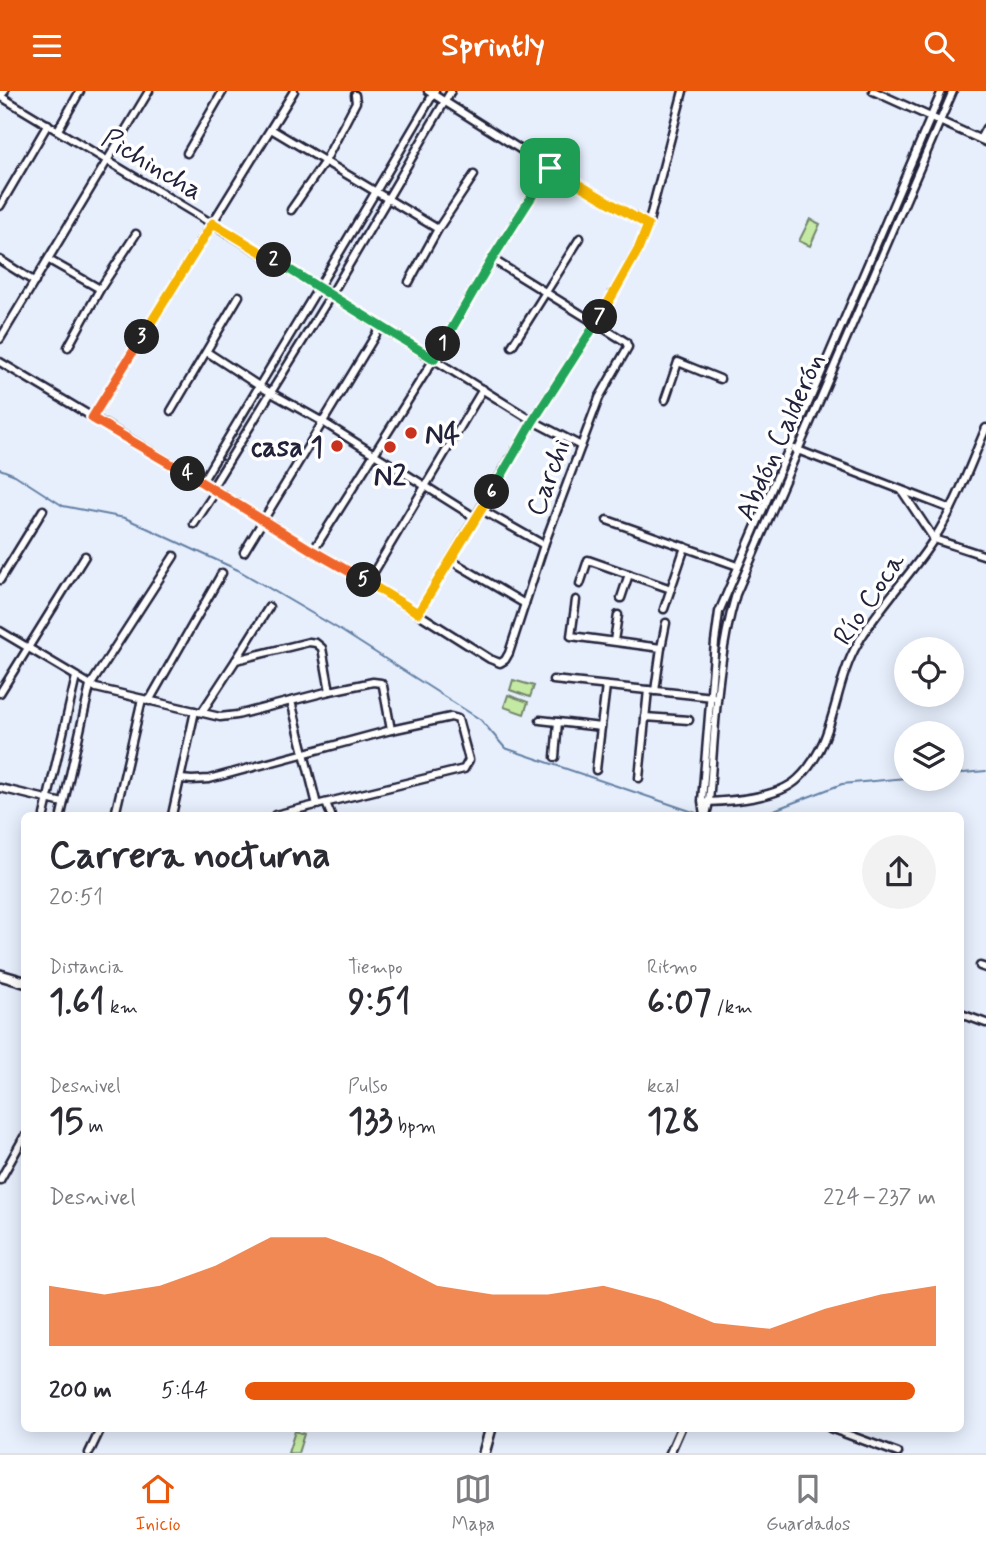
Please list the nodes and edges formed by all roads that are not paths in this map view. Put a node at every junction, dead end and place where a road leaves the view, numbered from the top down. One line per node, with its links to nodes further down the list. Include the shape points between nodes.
1 (80, 91): 19 (street)
2 (149, 91): 22 (street)
3 (294, 91): 18 (street)
4 (451, 91): 13 (street)
5 (683, 91): 31 (street)
6 (873, 91): 14 (street)
7 (942, 91): 14 (street, Abdón Calderón)
8 (953, 91): 15 (street, Abdón Calderón)
9 (220, 92): 21 (street)
10 (432, 92): 13 (street); 26 (street)
11 (1, 94): 16 (street, Pichincha)
12 (355, 96): 23 (street)
13 (445, 101): 24 (street); 27 (street)
14 (931, 117): 15 (street); 64 (street, Abdón Calderón)
15 (940, 121): 20 (street); 65 (street, Abdón Calderón)
16 (48, 124): 19 (street, Pichincha); 28 (street)
17 (986, 128): 20 (street)
18 (271, 129): 23 (street); 30 (street)
19 (58, 130): 22 (street, Pichincha)
20 (983, 140)
21 (187, 153)
22 (108, 161): 30 (street, Pichincha); 37 (street)
23 (325, 161): 26 (street); 29 (street)
24 (550, 168): 31 (street); 35 (street)
25 (474, 175): 32 (street)
26 (376, 191): 27 (street); 40 (street)
27 (387, 198): 32 (street); 43 (street)
28 (0, 206)
29 (291, 210)
30 (213, 223): 40 (street, Pichincha); 59 (street)
31 (648, 225): 45 (street)
32 (438, 229): 39 (street)
33 (136, 235): 41 (street)
34 (580, 238): 42 (street)
35 (492, 259): 42 (street); 51 (street)
36 (0, 260): 38 (street)
37 (49, 260): 38 (street); 41 (street)
38 (35, 282): 47 (street)
39 (409, 282)
40 (320, 288): 43 (street, Pichincha); 54 (street)
41 (100, 289): 49 (street)
42 (546, 292): 45 (street); 48 (street)
43 (331, 295): 46 (street, Pichincha); 56 (street)
44 (239, 296): 50 (street)
45 (596, 323): 60 (street); 63 (street, Carchi, via 628,347 599,398)
46 (381, 326): 51 (street, Pichincha); 61 (street)
47 (0, 339)
48 (512, 346)
49 (68, 347)
50 (207, 352): 54 (street); 58 (street)
51 (434, 359): 55 (street, Pichincha); 66 (street)
52 (0, 362): 59 (street)
53 (720, 379): 57 (street, via 678,362)
54 (259, 386): 56 (street); 67 (street)
55 (482, 389): 60 (street, Pichincha); 68 (street)
56 (270, 392): 61 (street); 69 (street)
57 (665, 400)
58 (171, 411)
59 (92, 418): 67 (street)
60 (533, 421): 63 (street, Pichincha); 73 (street)
61 (323, 422): 66 (street); 76 (street)
62 (986, 428): 71 (street, Río Coca)
63 (581, 446): 79 (street, Carchi)
64 (790, 447): 65 (street); 87 (street, Abdón Calderón)
65 (799, 451): 70 (street); 115 (street, Abdón Calderón, via 736,594 723,647)
66 (371, 453): 68 (street); 81 (street)
67 (202, 482): 69 (street)
68 (425, 485): 74 (street); 91 (street)
69 (214, 489): 76 (street); 77 (street)
70 (901, 490): 71 (street); 78 (street)
71 (951, 509): 78 (street, Río Coca)
72 (43, 510): 90 (street)
73 (482, 510): 74 (street); 79 (street)
74 (476, 518): 86 (street)
75 (607, 520): 80 (street)
76 (263, 521): 81 (street); 82 (street)
77 (194, 524)
78 (934, 539): 84 (street); 132 (street, Río Coca, via 857,644 815,761 787,788)
79 (544, 545): 96 (street, Carchi)
80 (685, 547): 87 (street); 93 (street)
81 (313, 551): 91 (street)
82 (244, 552)
83 (174, 556): 109 (street)
84 (986, 556)
85 (85, 557): 104 (street)
86 (450, 560): 96 (street); 99 (street)
87 (738, 566): 114 (street, Abdón Calderón, via 719,612)
88 (222, 573): 116 (street)
89 (629, 574): 92 (street, via 588,560); 93 (street); 94 (street)
90 (0, 580)
91 (368, 582): 99 (street)
92 (580, 584)
93 (671, 589): 98 (street)
94 (621, 598)
95 (576, 600): 103 (street, via 571,636)
96 (525, 604): 99 (street, Carchi, via 509,653 500,663)
97 (269, 607): 106 (street)
98 (664, 609)
99 (418, 613)
100 (618, 615): 103 (street)
101 (666, 624): 105 (street)
102 (0, 631): 104 (street)
103 (614, 641): 105 (street)
104 (29, 648): 107 (street); 113 (street)
105 (661, 648): 112 (street)
106 (236, 660): 111 (street, via 316,643 323,651); 118 (street)
107 (76, 677): 109 (street); 131 (street)
108 (552, 680): 110 (street)
109 (90, 686): 116 (street); 133 (street)
110 (606, 686): 112 (street); 123 (street)
111 (330, 691): 117 (street); 124 (street, via 381,683)
112 (651, 691): 114 (street); 119 (street)
113 (0, 692)
114 (710, 697): 115 (street); 132 (street, Abdón Calderón)
115 (719, 697): 132 (street, Abdón Calderón)
116 (145, 700): 118 (street); 138 (street)
117 (291, 701): 118 (street, via 228,717); 125 (street)
118 (198, 712): 129 (street)
119 (645, 717): 121 (street); 128 (street)
120 (540, 720): 122 (street)
121 (689, 720)
122 (558, 722): 123 (street); 126 (street)
123 (601, 727): 127 (street)
124 (391, 730): 125 (street); 134 (street, via 458,719 467,765)
125 (304, 753): 129 (street, via 209,779); 135 (street)
126 (555, 757)
127 (596, 770)
128 (639, 778)
129 (181, 779): 139 (street)
130 (0, 788): 131 (street)
131 (48, 799): 133 (street); 136 (street)
132 (706, 802): 142 (street, Abdón Calderón)
133 (63, 803): 137 (street)
134 (326, 803): 135 (street); 141 (street)
135 (317, 805): 140 (street)
136 (45, 812)
137 (62, 812)
138 (116, 812)
139 (173, 812)
140 (288, 812)
141 (330, 812)
142 (705, 812)
143 (0, 975): 144 (street)
144 (21, 981)
145 (964, 1015): 146 (street)
146 (986, 1023)
147 (21, 1142): 148 (street)
148 (0, 1181)
149 (99, 1432): 154 (street)
150 (490, 1432): 155 (street)
151 (679, 1432): 156 (street)
152 (840, 1432): 153 (street)
153 (885, 1451): 157 (street)
154 (89, 1453)
155 (484, 1453)
156 (670, 1453)
157 (898, 1453)

